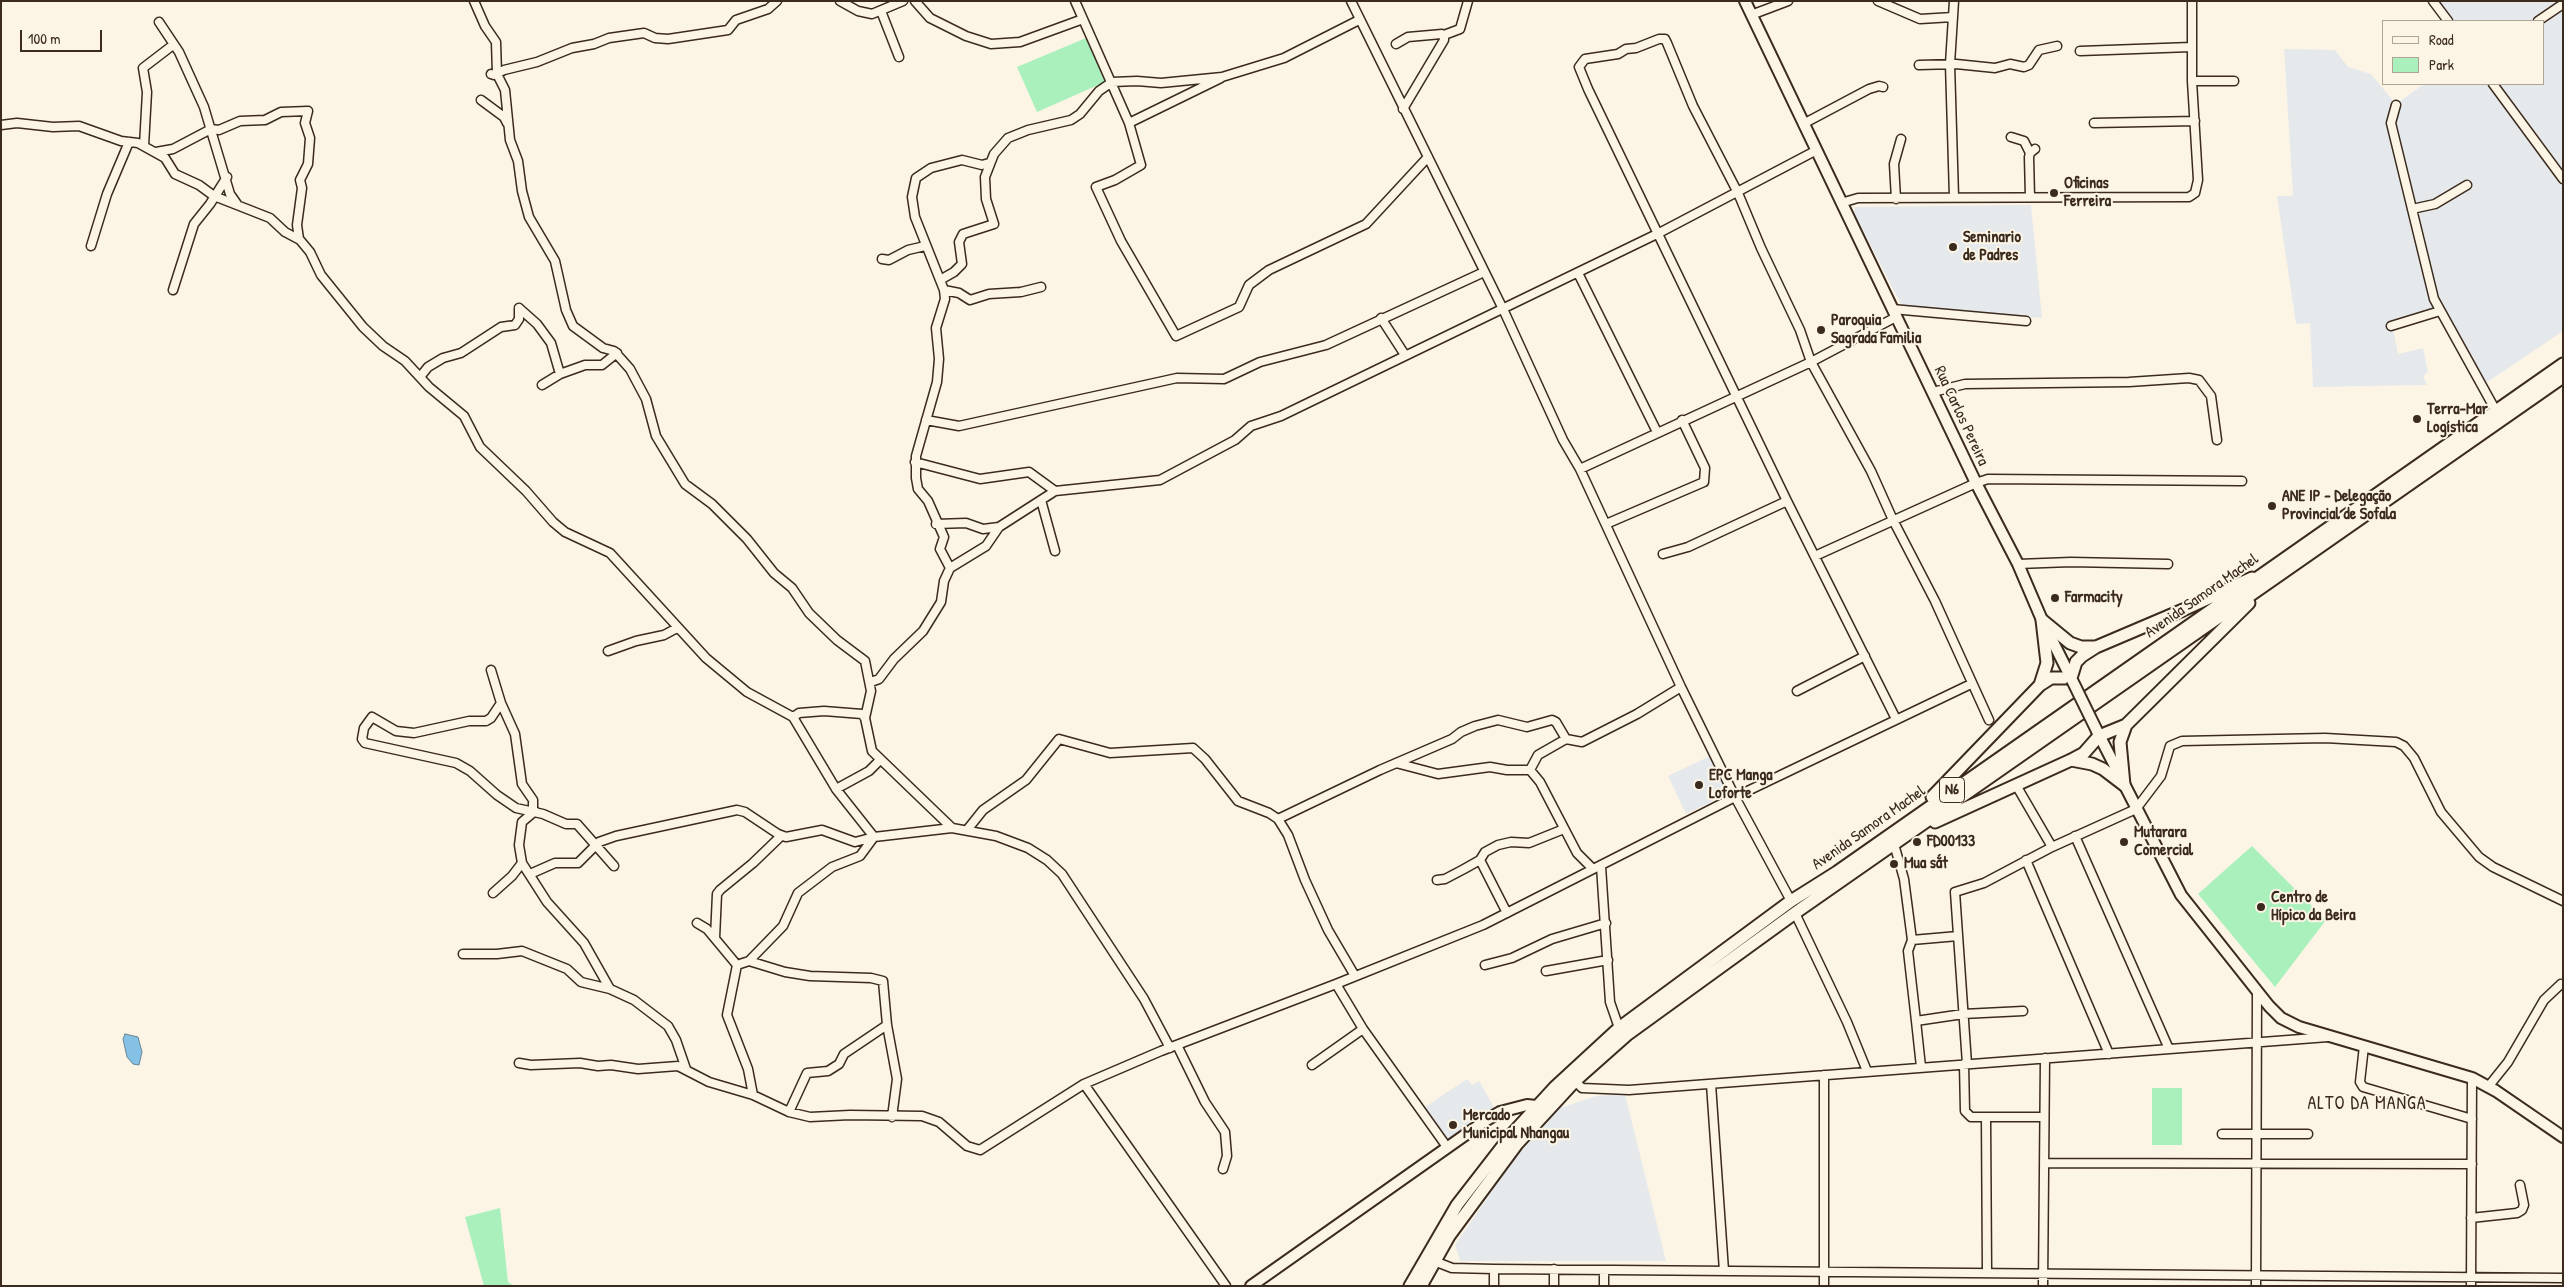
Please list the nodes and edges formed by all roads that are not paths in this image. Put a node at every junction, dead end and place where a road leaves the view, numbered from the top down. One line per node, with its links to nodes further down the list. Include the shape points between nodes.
1 (474, 1): 33 (street, via 496,42)
2 (777, 1): 33 (street, via 768,9 736,20 728,30 668,38 644,34 609,38)
3 (840, 1): 16 (street, via 866,14)
4 (903, 1): 16 (street)
5 (915, 1): 19 (street, via 930,18 991,44 1020,42)
6 (1075, 1): 19 (street)
7 (1351, 1): 20 (street)
8 (1468, 1): 24 (street, via 1460,29)
9 (1744, 1): 17 (main road, Rua Carlos Pereira)
10 (1788, 1): 17 (street)
11 (1878, 1): 18 (street, via 1920,19)
12 (1954, 1): 18 (street)
13 (2192, 1): 28 (street)
14 (2433, 1): 21 (street)
15 (2563, 4): 22 (street)
16 (881, 11): 30 (street)
17 (1751, 15): 46 (main road, Rua Carlos Pereira)
18 (1953, 17): 31 (street)
19 (1083, 20): 37 (street)
20 (1359, 20): 34 (street, via 1284,58); 42 (street)
21 (2447, 20)
22 (2539, 20)
23 (159, 22): 26 (street)
24 (1444, 36): 25 (street, via 1408,37); 42 (street)
25 (1396, 44)
26 (173, 45): 49 (street, via 204,107); 53 (street, via 143,68 147,92)
27 (2057, 46): 31 (street, via 2039,50 2030,65 2024,67)
28 (2192, 47): 29 (street); 35 (street)
29 (2080, 51)
30 (899, 57)
31 (1950, 64): 32 (street); 63 (street)
32 (1919, 65)
33 (494, 74): 48 (street, via 505,90)
34 (1222, 77): 37 (street, via 1161,84); 44 (street)
35 (2192, 81): 36 (street); 43 (street)
36 (2234, 81)
37 (1112, 82): 44 (street); 57 (street, via 1071,120 1008,138 998,147)
38 (2494, 85): 59 (street)
39 (1884, 88): 46 (street, via 1869,89)
40 (481, 100): 48 (street, via 504,117)
41 (2396, 104): 68 (street, via 2391,123)
42 (1403, 109): 56 (street)
43 (2195, 121): 45 (street); 64 (street, via 2198,180 2195,193 2190,197)
44 (1128, 123): 56 (street, via 1141,161 1140,167 1096,187 1121,241 1176,336 1239,307 1249,285 1269,270 1366,224)
45 (2094, 123)
46 (1803, 124): 54 (main road, Rua Carlos Pereira)
47 (1, 125): 52 (street, via 79,126)
48 (508, 125): 86 (street, via 529,216 555,261 562,299 570,320 586,337)
49 (211, 129): 55 (street, via 173,150); 58 (street); 70 (street, via 218,130 240,120 265,120 281,112 308,111 305,123 310,138 308,164 300,180)
50 (2011, 137): 64 (street, via 2024,141 2033,151)
51 (1900, 139): 65 (street, via 1894,164)
52 (129, 142): 53 (street); 71 (street, via 106,194)
53 (144, 146): 55 (street)
54 (1815, 151): 61 (street); 66 (main road, Rua Carlos Pereira)
55 (156, 152): 62 (street, via 165,158 175,174)
56 (1428, 157): 74 (street)
57 (989, 163): 72 (street, via 955,161 931,168 916,178 912,199); 76 (street, via 984,188 994,224 963,234 959,242 962,264)
58 (227, 177): 62 (street); 67 (street, via 230,194)
59 (2563, 179)
60 (2467, 186): 68 (street, via 2435,204)
61 (1738, 193): 69 (street); 69 (street, via 1693,106 1665,40 1659,39 1618,54 1585,59 1579,67 1588,89); 88 (street, via 1800,330)
62 (214, 196): 67 (street); 78 (street, via 194,224)
63 (1954, 197): 64 (street); 65 (street)
64 (2030, 197)
65 (1896, 199): 66 (street, via 1858,198)
66 (1840, 203): 82 (main road, Rua Carlos Pereira)
67 (237, 204): 70 (street, via 270,218)
68 (2412, 210): 81 (street)
69 (1659, 233): 75 (street); 95 (street)
70 (299, 239): 92 (street, via 355,318)
71 (91, 246)
72 (925, 246): 73 (street, via 889,260); 76 (street)
73 (882, 259)
74 (1484, 272): 80 (street); 83 (street)
75 (1578, 273): 80 (street); 99 (street)
76 (940, 280): 79 (street)
77 (1041, 288): 79 (street, via 989,294 970,300 959,293)
78 (173, 290)
79 (944, 290): 97 (street, via 943,308 936,328 937,382)
80 (1503, 309): 87 (street); 102 (street, via 1563,440)
81 (2440, 311): 85 (street); 96 (street)
82 (1894, 313): 84 (street); 88 (street); 94 (main road, Rua Carlos Pereira)
83 (1381, 318): 87 (street); 97 (street, via 1326,345 1260,362 1224,379 1177,378 959,426)
84 (2026, 321)
85 (2391, 326)
86 (617, 353): 90 (street, via 602,365 588,364); 127 (street, via 642,391 656,436 685,484 712,504 747,539 774,573 792,588 809,613 863,659)
87 (1405, 355): 105 (street, via 1281,416 1251,426 1235,440 1160,480)
88 (1811, 362): 95 (street); 108 (street, via 1871,471)
89 (2563, 364): 96 (highway, Avenida Samora Machel / N6)
90 (560, 374): 92 (street, via 551,344 537,324 519,308 519,319 515,325 501,327 461,353 443,358 428,367); 93 (street)
91 (2563, 376): 119 (highway, Avenida Samora Machel / N6)
92 (420, 377): 121 (street, via 464,416 480,447 559,528 610,553)
93 (542, 385)
94 (1933, 392): 100 (street, via 1965,384 2189,378 2199,380 2211,396); 104 (main road, Rua Carlos Pereira)
95 (1738, 396): 98 (street); 107 (street)
96 (2496, 412): 118 (highway, Avenida Samora Machel / N6)
97 (926, 420): 101 (street)
98 (1682, 420): 99 (street); 110 (street, via 1705,468 1704,482)
99 (1657, 432): 102 (street)
100 (2217, 440)
101 (915, 462): 105 (street, via 980,479 1029,472); 109 (street, via 918,489 928,501)
102 (1580, 469): 110 (street)
103 (2242, 482): 104 (street, via 1994,479)
104 (1976, 483): 108 (street); 115 (main road, Rua Carlos Pereira)
105 (1055, 492): 106 (street)
106 (1041, 500): 111 (street); 112 (street)
107 (1787, 501): 113 (street, via 1688,547); 114 (street)
108 (1893, 520): 114 (street); 128 (street, via 1935,601)
109 (936, 524): 111 (street, via 966,523 987,529); 117 (street, via 944,537 940,549)
110 (1606, 524): 130 (street)
111 (999, 527): 117 (street, via 986,546)
112 (1055, 551)
113 (1663, 554)
114 (1815, 556): 124 (street)
115 (2018, 564): 116 (street); 120 (main road, Rua Carlos Pereira)
116 (2168, 564)
117 (950, 568): 127 (street, via 941,602 923,631 879,679)
118 (2263, 574): 122 (highway, via 2240,581 2183,610); 150 (highway, Avenida Samora Machel / N6)
119 (2261, 589): 137 (highway); 155 (highway, Avenida Samora Machel / N6)
120 (2042, 620): 122 (highway, via 2070,643); 126 (main road, Rua Carlos Pereira); 129 (highway, via 2047,663)
121 (677, 628): 123 (street, via 664,635); 133 (street, via 740,687)
122 (2096, 647): 126 (highway, via 2076,662)
123 (608, 651)
124 (1865, 656): 131 (street); 135 (street)
125 (491, 670): 132 (street)
126 (2071, 679): 129 (highway, via 2051,678); 138 (main road, Rua Carlos Pereira, bridge)
127 (871, 682): 134 (street)
128 (1971, 684): 135 (street); 136 (street)
129 (2040, 685): 150 (highway)
130 (1681, 687): 139 (street, via 1587,740); 147 (street)
131 (1797, 691)
132 (501, 703): 149 (street, via 515,734 522,784 533,800); 149 (street, via 486,721 469,721 414,733 396,732 372,717 362,738 365,743 456,763 514,807)
133 (793, 717): 134 (street, via 799,713 855,711); 146 (street)
134 (866, 718): 140 (street, via 870,746)
135 (1896, 719): 147 (street)
136 (1989, 720)
137 (2126, 725): 138 (highway); 144 (highway, via 2120,742)
138 (2098, 733): 141 (highway, via 2084,754); 144 (main road, Rua Carlos Pereira)
139 (1566, 739): 142 (street, via 1552,720 1527,727 1498,720 1467,729 1452,740); 143 (street, via 1538,755)
140 (880, 760): 146 (street, via 869,771); 152 (street)
141 (2071, 760): 144 (highway, via 2092,764); 145 (highway)
142 (1396, 763): 143 (street, via 1438,774 1490,767); 151 (street)
143 (1530, 770): 153 (street, via 1540,782)
144 (2124, 785): 148 (main road, Rua Carlos Pereira)
145 (2016, 786): 155 (highway); 161 (street)
146 (836, 789): 158 (street)
147 (1735, 796): 166 (street); 171 (street)
148 (2136, 809): 157 (street); 170 (street, via 2161,776 2170,746 2182,741 2325,738 2396,742 2414,758 2441,812 2479,857 2493,868); 189 (main road, Rua Carlos Pereira, via 2184,900)
149 (534, 811): 160 (street, via 566,824 577,824); 164 (street, via 522,822 519,845)
150 (1914, 816): 171 (highway, Avenida Samora Machel / N6, via 1838,872)
151 (1278, 819): 154 (street, via 1238,801 1193,748 1110,752 1096,751 1061,739 1026,780 983,810); 185 (street, via 1288,835 1328,930)
152 (952, 828): 154 (street); 158 (street)
153 (1564, 829): 162 (street, via 1529,843 1498,845 1485,852); 166 (street, via 1577,853)
154 (967, 830): 198 (street, via 1028,848 1062,874)
155 (1909, 834): 159 (highway, Avenida Samora Machel / N6)
156 (781, 836): 158 (street, via 822,830 855,842); 160 (street, via 737,810 616,836); 177 (street, via 717,894)
157 (2075, 836): 161 (street); 200 (street)
158 (874, 837): 181 (street, via 860,856 832,867 798,893 783,926)
159 (1894, 844): 173 (highway, Avenida Samora Machel / N6); 178 (street, via 1904,879)
160 (595, 846): 165 (street); 167 (street, via 578,864 555,863)
161 (2052, 847): 163 (street)
162 (1480, 860): 168 (street); 172 (street)
163 (2026, 860): 176 (street, via 1984,883 1955,892); 201 (street)
164 (522, 864): 167 (street); 169 (street)
165 (614, 866)
166 (1597, 868): 172 (street); 175 (street)
167 (530, 874): 188 (street, via 547,902 584,943)
168 (1437, 880)
169 (493, 893)
170 (2563, 900)
171 (1791, 901): 195 (highway, Avenida Samora Machel / N6)
172 (1507, 913): 185 (street)
173 (1795, 913): 208 (street); 211 (highway, Avenida Samora Machel / N6, via 1628,1034)
174 (697, 923): 177 (street)
175 (1606, 924): 180 (street); 183 (street, via 1552,939 1512,958)
176 (1958, 936): 178 (street); 191 (street)
177 (715, 938): 182 (street)
178 (1912, 940): 192 (street, via 1908,951)
179 (463, 954): 188 (street, via 522,951 567,969 581,982)
180 (1608, 960): 184 (street); 195 (street, via 1610,1002)
181 (749, 961): 182 (street); 193 (street, via 804,975 883,981)
182 (737, 965): 215 (street, via 726,1015 748,1069)
183 (1485, 965)
184 (1546, 971)
185 (1355, 976): 186 (street)
186 (1336, 984): 194 (street); 198 (street)
187 (2562, 984): 214 (street, via 2544,1000 2508,1062)
188 (610, 989): 207 (street, via 634,1000 668,1026)
189 (2257, 991): 196 (main road, Rua Carlos Pereira, via 2286,1021); 197 (street)
190 (2023, 1011): 191 (street)
191 (1963, 1014): 192 (street); 204 (street)
192 (1916, 1021): 206 (street)
193 (887, 1025): 217 (street, via 844,1054 840,1064 828,1070 807,1073); 218 (street, via 896,1079)
194 (1363, 1028): 205 (street); 226 (street)
195 (1619, 1028): 216 (highway, Avenida Samora Machel / N6)
196 (2334, 1037): 197 (street); 199 (main road, Rua Carlos Pereira)
197 (2257, 1043): 200 (street); 224 (street)
198 (1173, 1046): 212 (street); 230 (street, via 1225,1132 1227,1156)
199 (2364, 1046): 210 (main road, Rua Carlos Pereira); 221 (street, via 2360,1082 2363,1087)
200 (2168, 1049): 201 (street)
201 (2109, 1054): 202 (street)
202 (2045, 1058): 204 (street); 220 (street)
203 (519, 1063): 207 (street, via 580,1063 638,1068 665,1065)
204 (1966, 1064): 206 (street); 219 (street, via 1965,1111 1971,1117)
205 (1312, 1065)
206 (1921, 1067): 208 (street)
207 (686, 1069): 215 (street, via 709,1082)
208 (1867, 1071): 209 (street)
209 (1824, 1075): 213 (street); 238 (street)
210 (2472, 1078): 214 (main road, Rua Carlos Pereira); 221 (street)
211 (1575, 1081): 213 (street, via 1582,1088 1629,1090); 233 (highway, Avenida Samora Machel / N6, via 1517,1144 1472,1201)
212 (1084, 1084): 218 (street, via 980,1150 966,1146 932,1119 910,1114); 244 (street)
213 (1711, 1084): 237 (street)
214 (2488, 1087): 225 (main road, Rua Carlos Pereira)
215 (753, 1095): 217 (street)
216 (1536, 1106): 226 (main road, via 1500,1112); 246 (highway, Avenida Samora Machel / N6, via 1457,1205)
217 (789, 1112): 218 (street, via 818,1118 850,1115)
218 (892, 1117)
219 (1986, 1117): 220 (street); 239 (street)
220 (2044, 1117): 227 (street)
221 (2472, 1119): 229 (street)
222 (2222, 1134): 224 (street)
223 (2308, 1134): 224 (street)
224 (2256, 1135): 228 (street)
225 (2563, 1137)
226 (1447, 1147): 245 (main road)
227 (2044, 1162): 228 (street); 240 (street)
228 (2256, 1164): 229 (street); 241 (street)
229 (2472, 1164): 232 (street)
230 (1223, 1169)
231 (2520, 1185): 232 (street, via 2522,1210)
232 (2471, 1218): 242 (street)
233 (1434, 1261): 234 (street, via 1452,1268); 247 (highway, Avenida Samora Machel / N6)
234 (1494, 1269): 235 (street); 248 (street)
235 (1554, 1269): 236 (street); 249 (street)
236 (1604, 1270): 237 (street); 250 (street)
237 (1724, 1270): 238 (street)
238 (1824, 1271): 239 (street); 251 (street)
239 (1987, 1272): 240 (street)
240 (2043, 1273): 241 (street); 252 (street)
241 (2256, 1274): 242 (street); 253 (street)
242 (2471, 1276): 243 (street); 254 (street)
243 (2563, 1278)
244 (1226, 1286)
245 (1251, 1286)
246 (1410, 1286)
247 (1421, 1286)
248 (1494, 1286)
249 (1554, 1286)
250 (1604, 1286)
251 (1824, 1286)
252 (2043, 1286)
253 (2256, 1286)
254 (2471, 1286)

